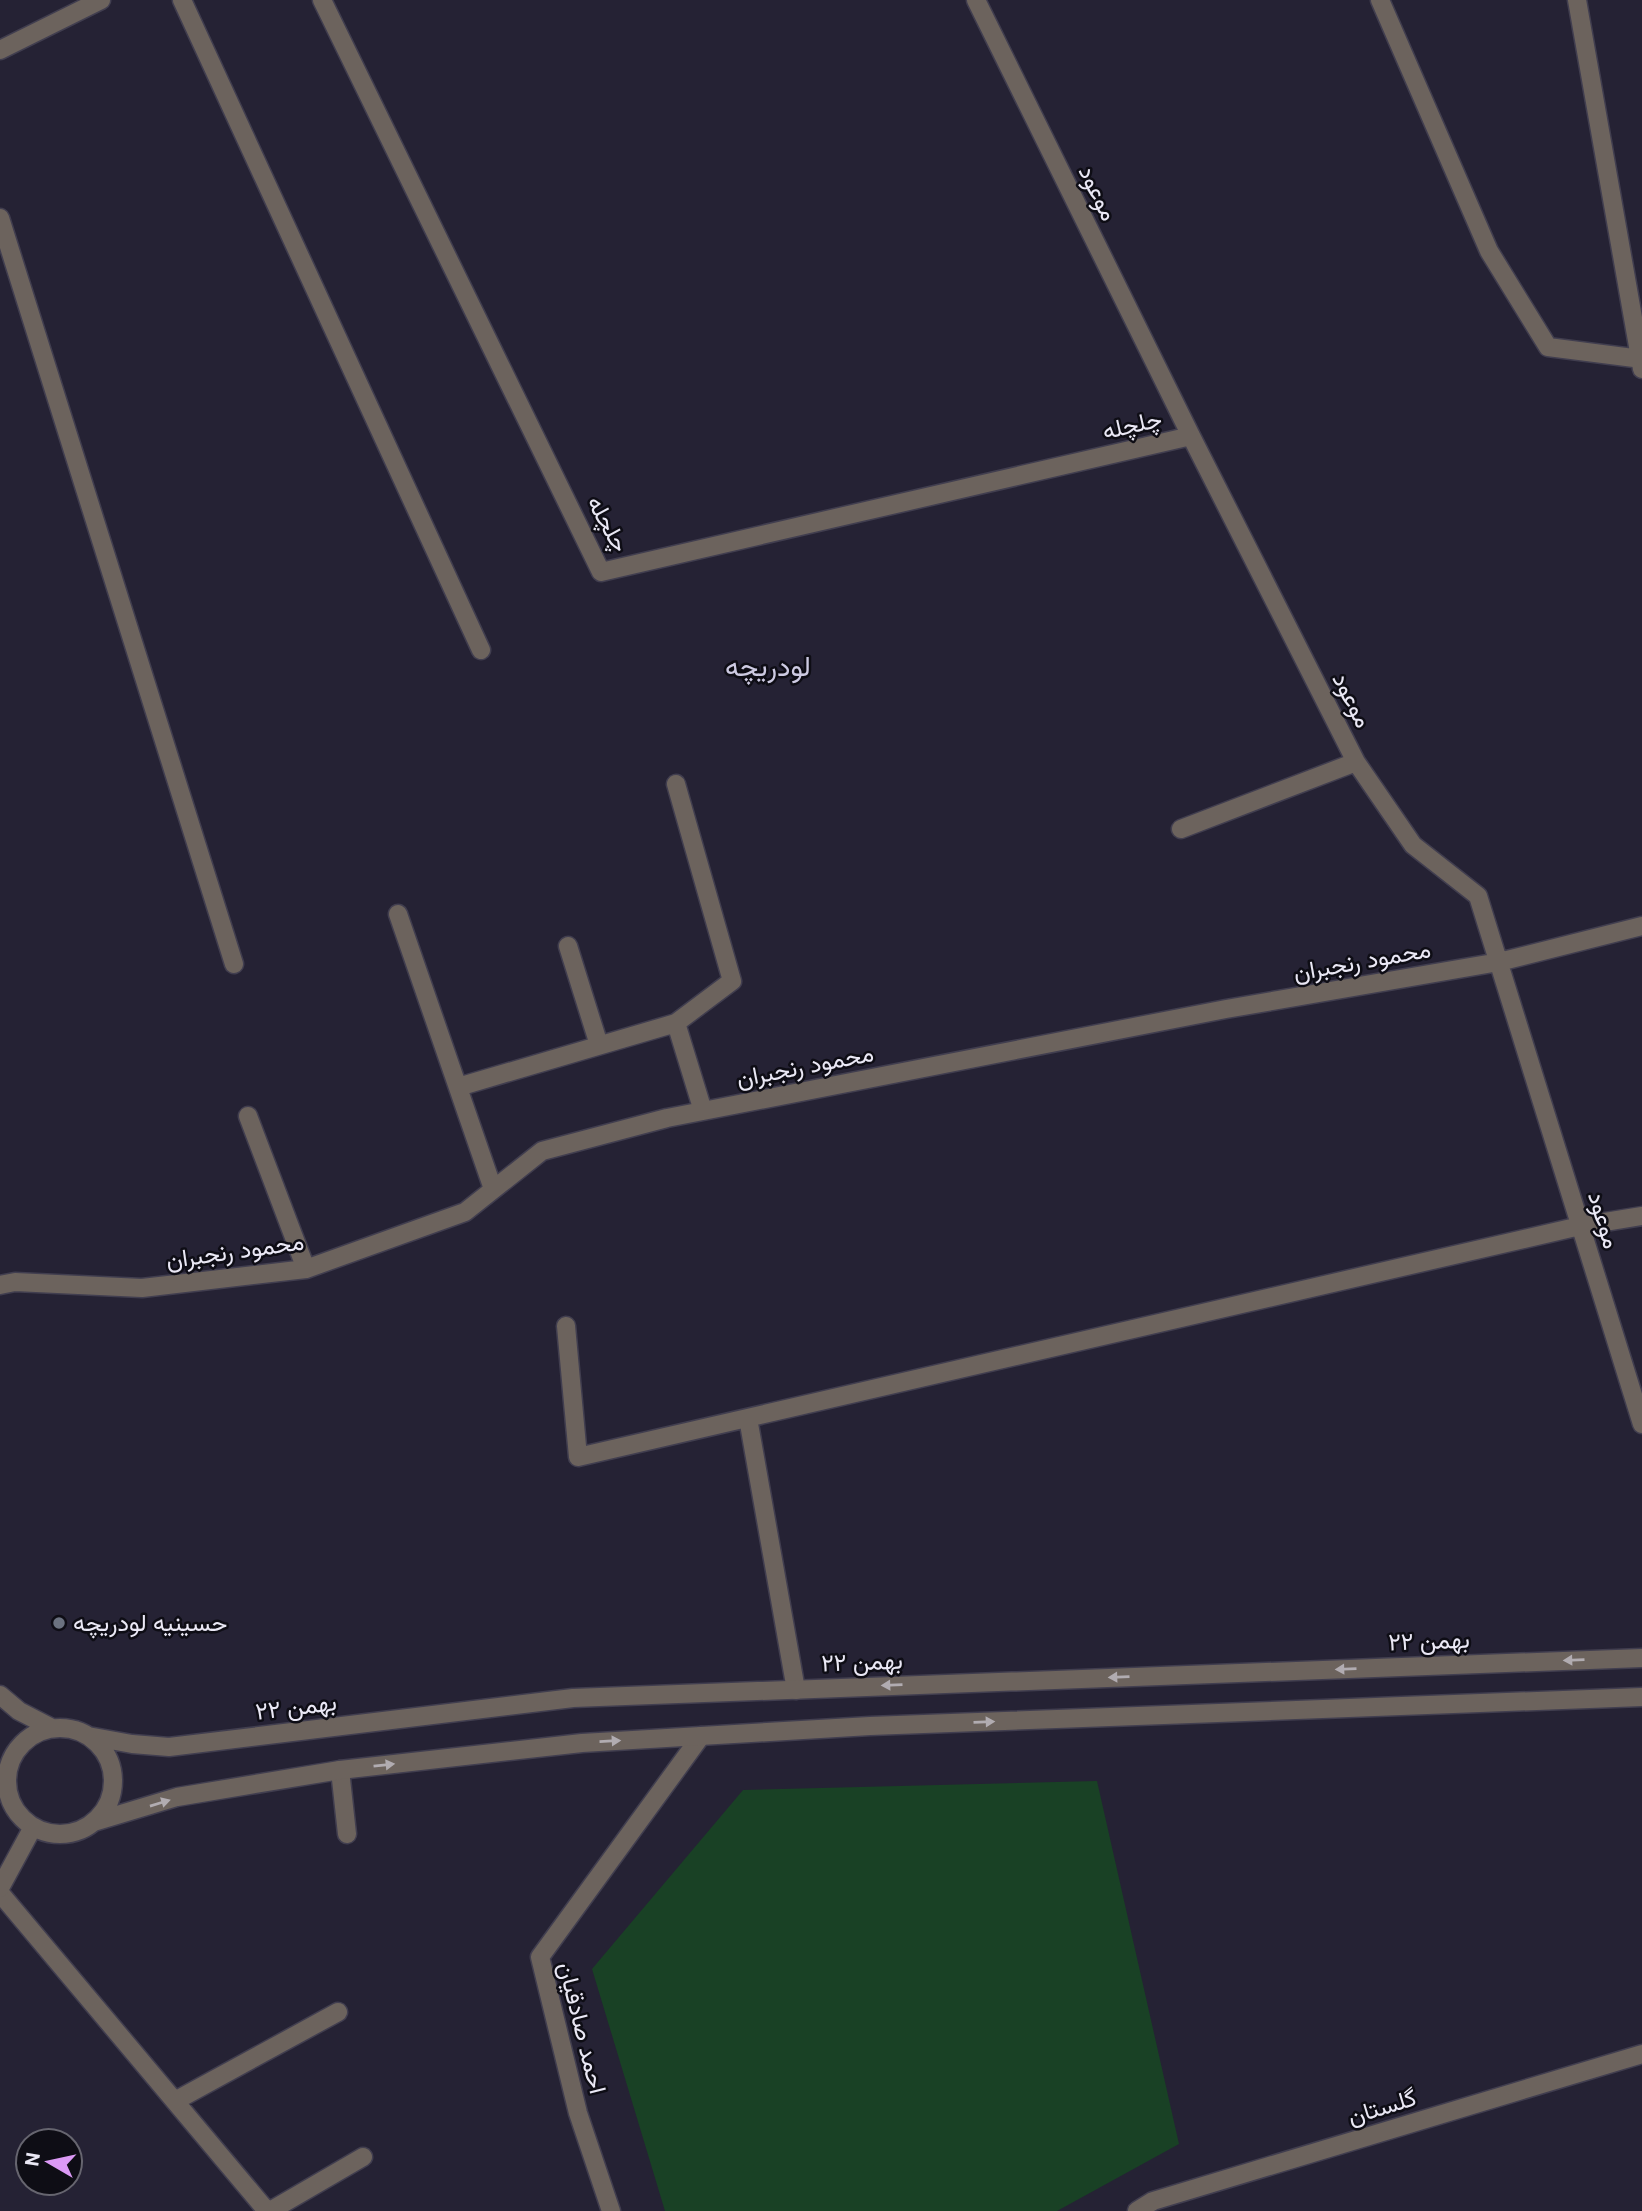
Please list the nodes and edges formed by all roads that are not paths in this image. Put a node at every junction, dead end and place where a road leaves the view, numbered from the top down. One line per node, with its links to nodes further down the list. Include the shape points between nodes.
1 (101, 0): 7 (street)
2 (182, 0): 11 (street)
3 (322, 0): 10 (street, چلچله, via 601,572)
4 (976, 0): 10 (street, موعود)
5 (1380, 0): 9 (street, via 1489,251 1548,348)
6 (1577, 0): 9 (street)
7 (0, 50)
8 (0, 218): 19 (street)
9 (1641, 363)
10 (1191, 436): 12 (street, موعود)
11 (481, 650)
12 (1356, 762): 14 (street); 18 (street, موعود, via 1413,845 1478,896)
13 (676, 784): 20 (street, via 732,981)
14 (1181, 829)
15 (398, 914): 22 (street)
16 (1642, 926): 18 (street, محمود رنجبران)
17 (568, 946): 21 (street)
18 (1499, 962): 23 (street, محمود رنجبران, via 1226,1009); 27 (street, موعود)
19 (234, 964)
20 (676, 1023): 21 (street); 23 (street)
21 (599, 1045): 22 (street)
22 (458, 1087): 25 (street)
23 (703, 1111): 25 (street, محمود رنجبران, via 542,1151)
24 (248, 1116): 28 (street)
25 (493, 1189): 28 (street, محمود رنجبران, via 465,1212)
26 (1642, 1216): 27 (street)
27 (1580, 1226): 31 (street); 32 (street, موعود)
28 (306, 1269): 29 (street, محمود رنجبران, via 142,1288)
29 (0, 1285)
30 (566, 1326): 31 (street, via 578,1457)
31 (748, 1418): 34 (street)
32 (1642, 1424)
33 (1642, 1658): 34 (street, ۲۲ بهمن, one-way to 34)
34 (796, 1689): 38 (street, ۲۲ بهمن, via 573,1698 169,1747)
35 (0, 1695): 37 (street)
36 (1642, 1697): 39 (street, one-way to 36)
37 (52, 1728): 38 (street); 42 (street, via 29,1738 13,1756)
38 (88, 1736): 43 (street, via 101,1746 113,1777 112,1794)
39 (701, 1736): 41 (street, one-way to 39, via 582,1743); 52 (street, احمد صادقیان, via 540,1957 578,2113)
40 (0, 1766): 42 (street)
41 (340, 1770): 43 (street, one-way to 41, via 177,1797); 45 (street)
42 (8, 1789): 44 (street, via 20,1817)
43 (94, 1822): 44 (street, via 64,1835)
44 (33, 1827): 46 (street)
45 (347, 1834)
46 (0, 1890): 49 (street)
47 (338, 2012): 49 (street)
48 (1642, 2054): 53 (street, گلستان, via 1153,2201)
49 (175, 2101): 51 (street)
50 (363, 2157): 51 (street)
51 (269, 2211)
52 (611, 2211)
53 (1137, 2211)

